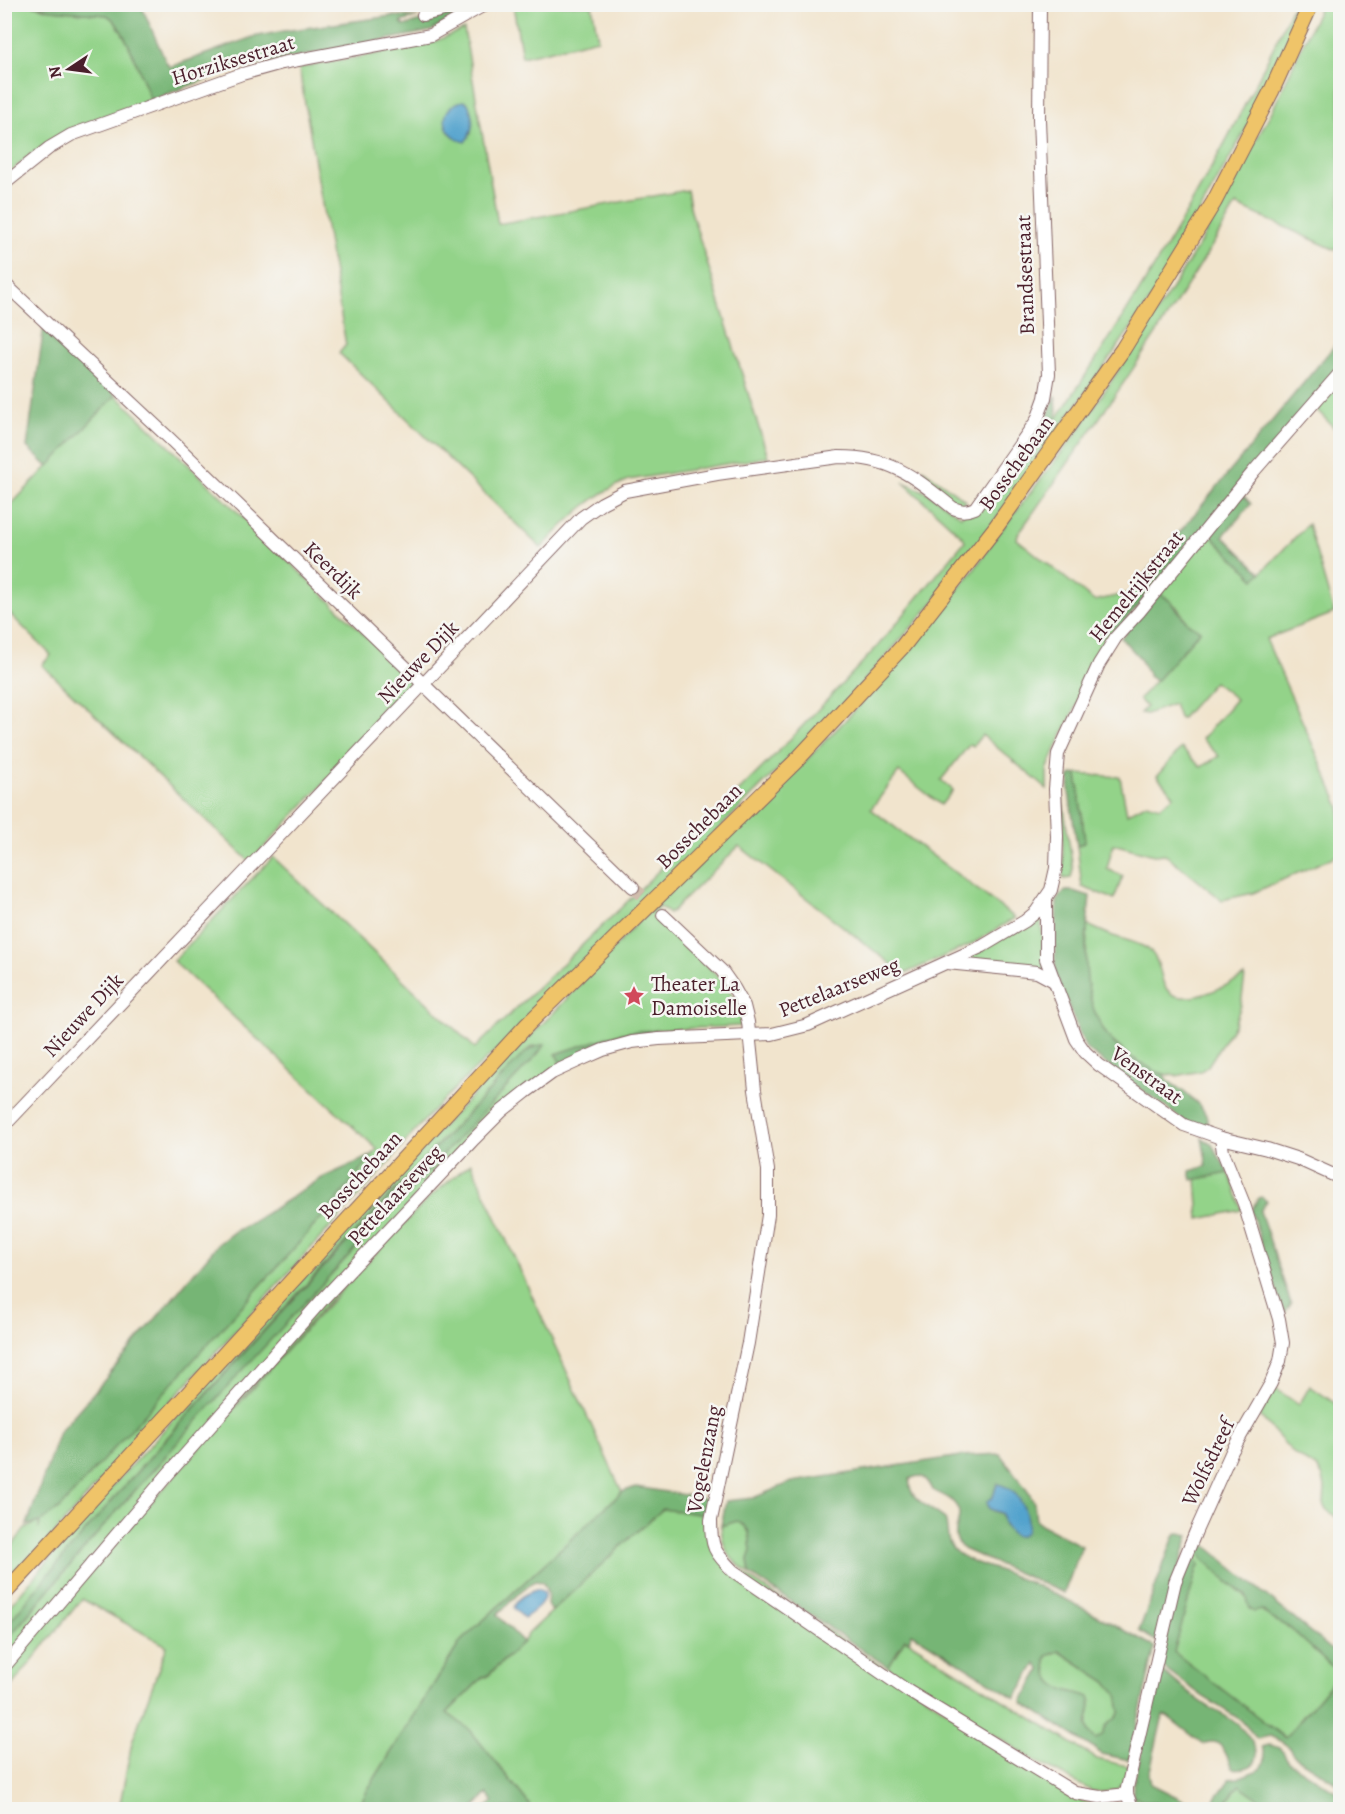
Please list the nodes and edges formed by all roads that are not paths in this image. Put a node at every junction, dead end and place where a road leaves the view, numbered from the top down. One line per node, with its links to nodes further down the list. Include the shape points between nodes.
1 (1040, 4): 8 (street, Brandsestraat, via 1039,119 1049,374 1037,420 975,508)
2 (1311, 4): 19 (main road, Bosschebaan, via 1214,202 1123,349 996,527 903,646 795,762 527,1025)
3 (477, 5): 4 (street); 5 (street, Horziksestraat, via 430,35 242,74 71,135)
4 (423, 15)
5 (4, 184)
6 (4, 283): 9 (street, Keerdijk)
7 (1341, 373): 11 (street, Hemelrijkstraat, via 1254,471 1116,637 1099,664 1058,754 1056,868)
8 (960, 511): 9 (street, Nieuwe Dijk, via 898,468 858,457 728,472 625,491 581,518)
9 (424, 684): 10 (street, Keerdijk); 16 (street, Nieuwe Dijk)
10 (633, 887)
11 (1046, 898): 13 (street, Pettelaarseweg, via 1025,921); 14 (street, Venstraat, via 1046,960)
12 (663, 915): 15 (street, via 734,988 744,1006)
13 (946, 963): 14 (street, Pettelaarseweg, via 1037,972); 15 (street, Pettelaarseweg, via 808,1025)
14 (1052, 980): 17 (street, Venstraat, via 1085,1052 1184,1125)
15 (749, 1035): 20 (street, Pettelaarseweg, via 632,1041 552,1073 502,1111 251,1379); 21 (street, Vogelenzang, via 768,1170 768,1215 748,1342 711,1520 711,1541 717,1554 733,1571 908,1691 1075,1792 1100,1797)
16 (4, 1126)
17 (1221, 1138): 18 (street, Venstraat, via 1298,1159); 21 (street, Wolfsdreef, via 1280,1319 1283,1343 1271,1383 1232,1451 1175,1582)
18 (1341, 1178)
19 (4, 1594)
20 (4, 1667)
21 (1127, 1794): 22 (street)
22 (1133, 1809)

